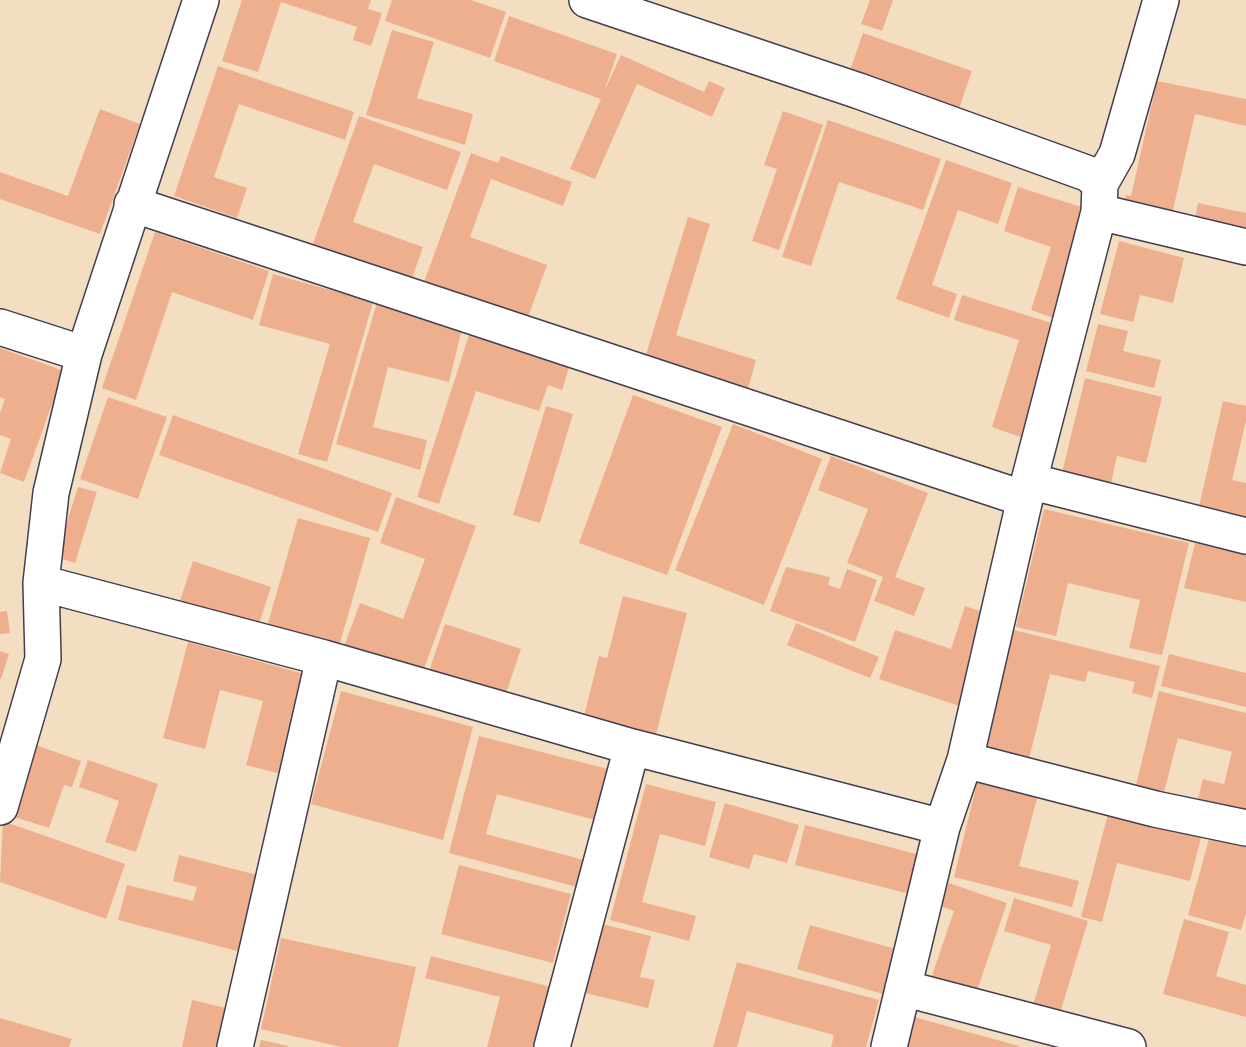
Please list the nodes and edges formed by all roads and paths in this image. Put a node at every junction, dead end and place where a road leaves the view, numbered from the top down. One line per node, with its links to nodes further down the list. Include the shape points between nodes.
1 (201, 0): 5 (street)
2 (587, 0): 4 (street, via 1088,174)
3 (1161, 0): 4 (street)
4 (1100, 198): 6 (street); 9 (street)
5 (132, 204): 8 (street); 9 (street)
6 (1246, 247)
7 (0, 327): 8 (street)
8 (84, 354): 11 (street, via 51,493)
9 (1027, 490): 10 (street); 14 (street)
10 (1246, 536)
11 (41, 583): 12 (street); 15 (street, via 43,659)
12 (324, 657): 13 (street); 19 (street)
13 (632, 747): 16 (street); 20 (street)
14 (965, 760): 16 (street); 17 (street)
15 (0, 807)
16 (942, 827): 18 (street)
17 (1246, 828)
18 (903, 988): 21 (street); 22 (street)
19 (235, 1047)
20 (552, 1047)
21 (888, 1047)
22 (1128, 1047)

